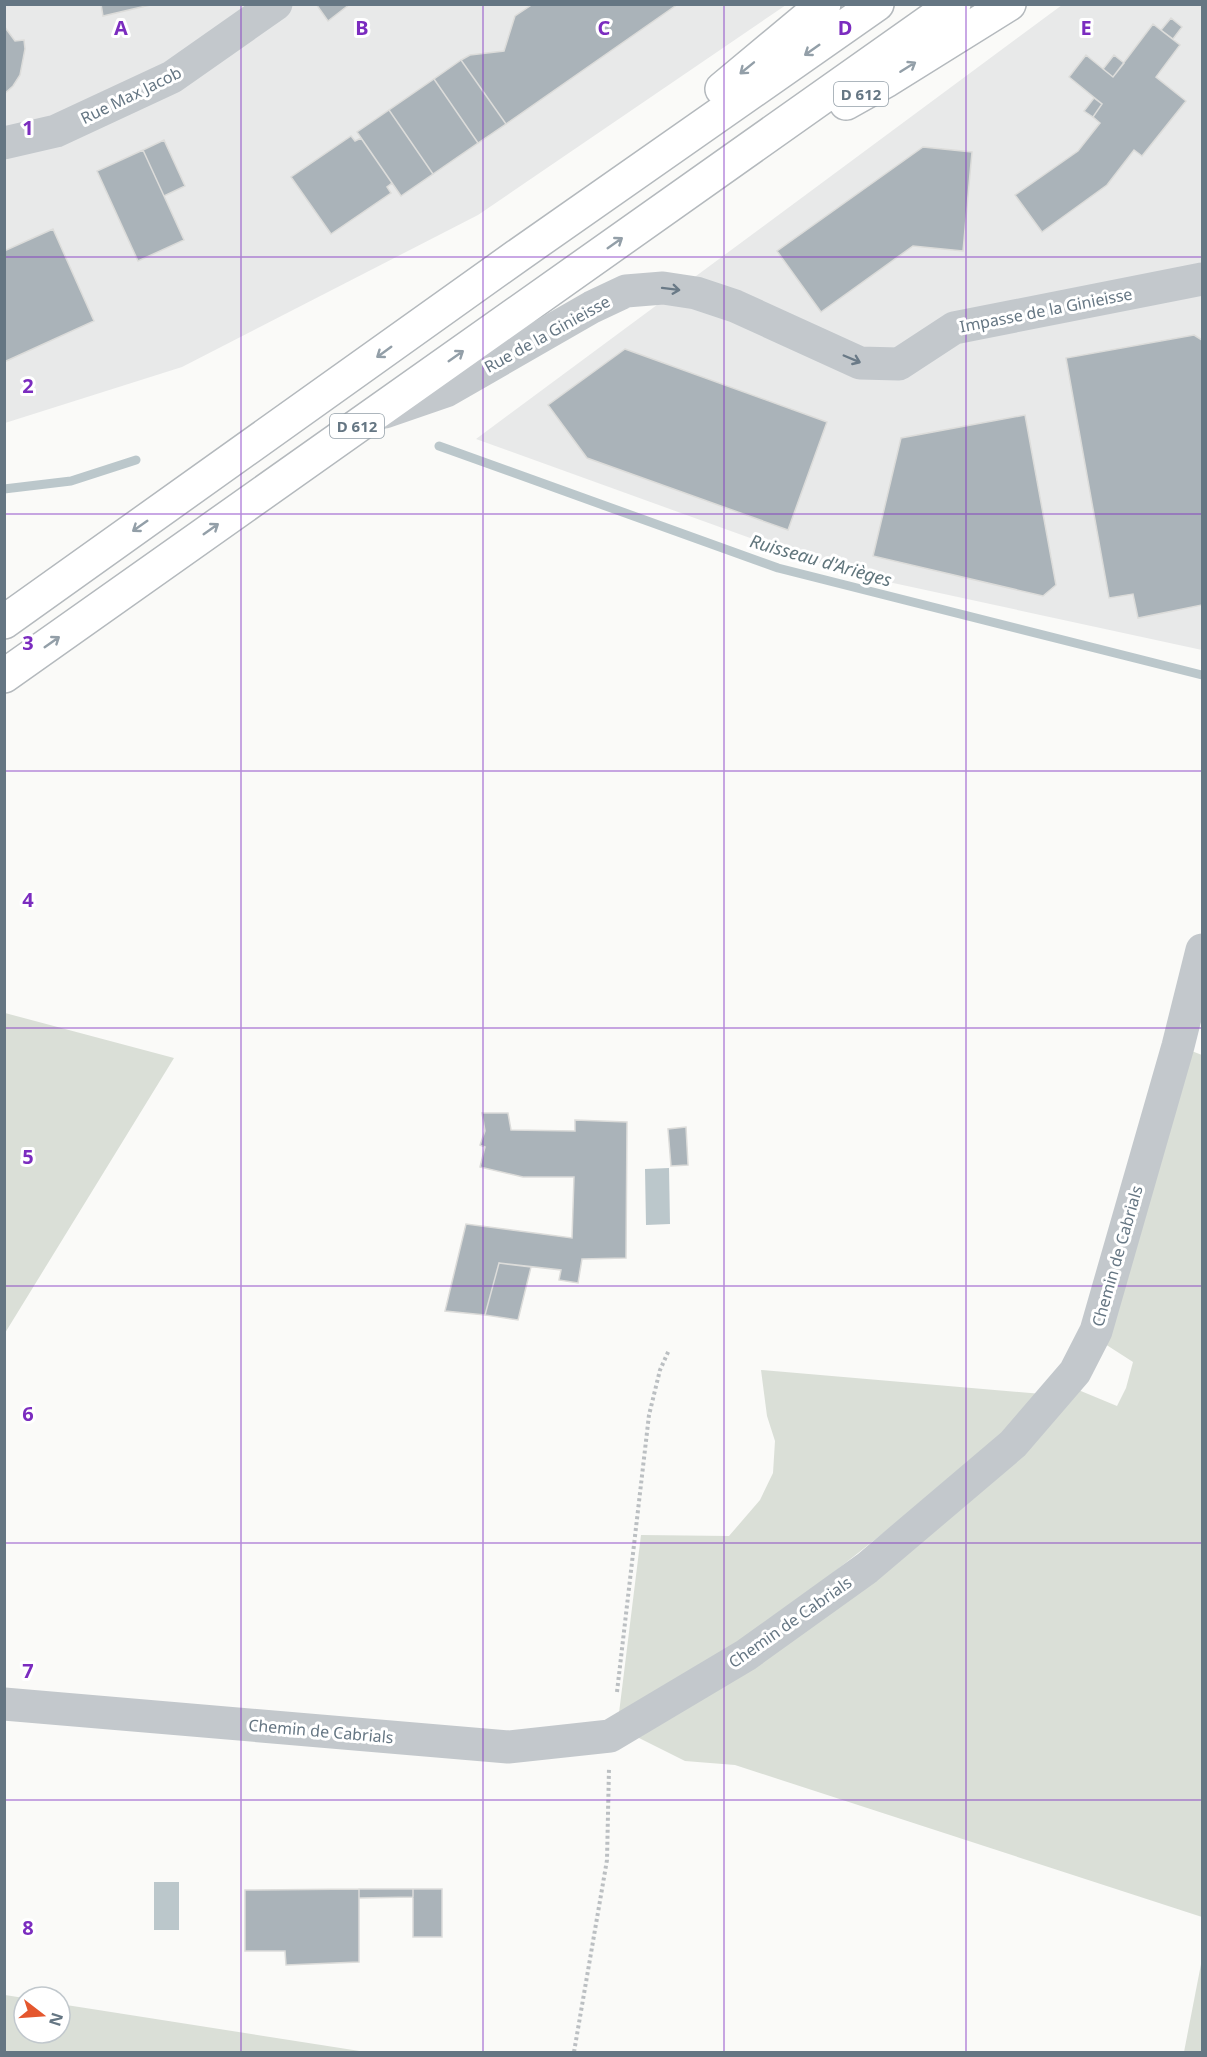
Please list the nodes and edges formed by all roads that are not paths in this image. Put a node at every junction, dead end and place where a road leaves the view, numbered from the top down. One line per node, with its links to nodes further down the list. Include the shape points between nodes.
1 (276, 4): 6 (street, Rue Max Jacob, via 172,77 56,131)
2 (824, 4): 8 (highway, D 612, one-way to 8)
3 (877, 4): 8 (highway, D 612, one-way to 8)
4 (954, 4): 7 (highway, D 612)
5 (1009, 4): 7 (highway, D 612, one-way to 5, via 887,80)
6 (4, 143)
7 (710, 176): 11 (highway, D 612, one-way to 7)
8 (517, 256): 12 (highway, D 612, one-way to 12)
9 (1203, 279): 10 (street, Impasse de la Ginieisse, via 954,328)
10 (899, 364): 11 (street, Rue de la Ginieisse, one-way to 10, via 446,390 626,291 663,288 696,293 735,306 860,363)
11 (370, 418): 13 (highway, D 612, one-way to 11)
12 (4, 622)
13 (4, 676)
14 (1203, 950): 15 (street, Chemin de Cabrials, via 1096,1331 1075,1372 1013,1444 867,1568 746,1655 610,1736 508,1747)
15 (4, 1704)

